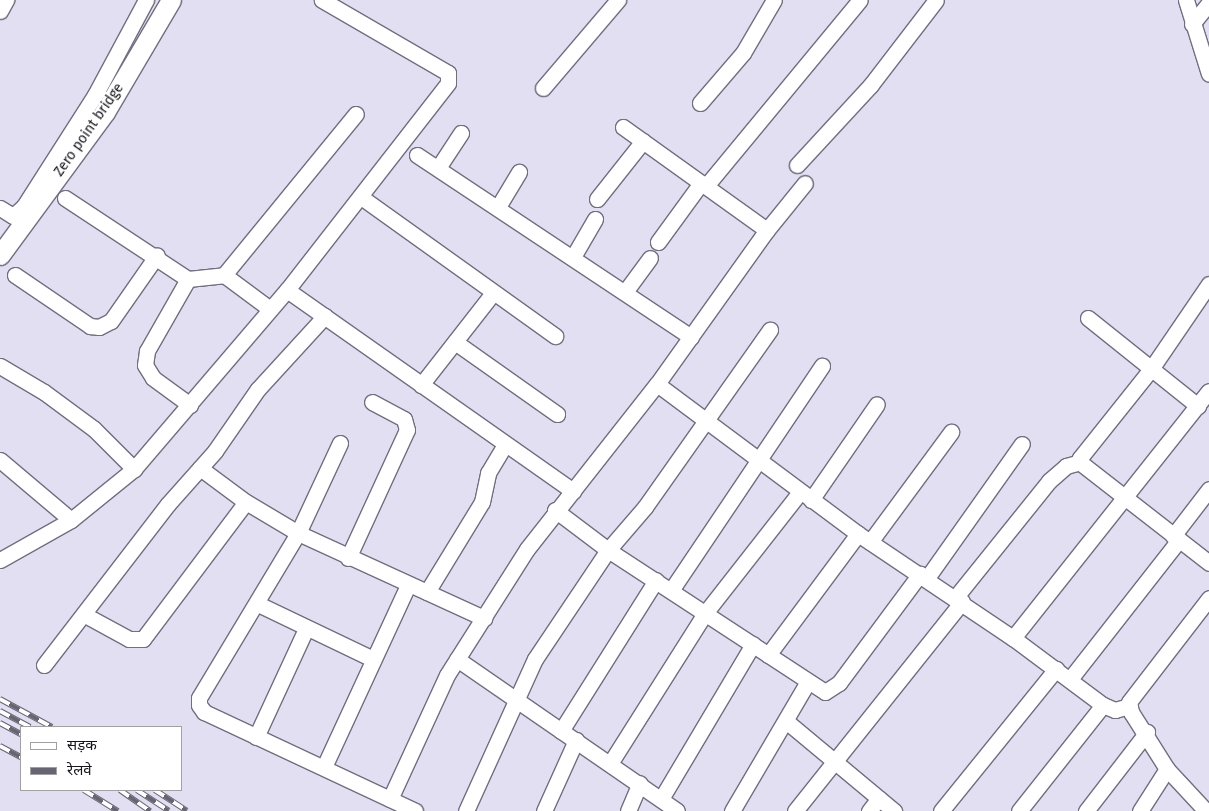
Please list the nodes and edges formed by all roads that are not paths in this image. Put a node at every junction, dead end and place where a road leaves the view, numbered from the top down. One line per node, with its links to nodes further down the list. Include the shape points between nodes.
1 (6, 0): 11 (street)
2 (146, 0): 29 (street, via 94,94 24,206 13,216)
3 (171, 0): 34 (street, Zero point bridge, via 105,112)
4 (322, 0): 26 (street, via 339,7 450,78)
5 (618, 0): 14 (street)
6 (774, 0): 15 (street, via 743,53)
7 (860, 0): 25 (street)
8 (936, 0): 21 (street, via 870,86)
9 (1186, 0): 12 (street)
10 (1209, 3): 12 (street)
11 (0, 11)
12 (1192, 24): 13 (street)
13 (1209, 74)
14 (543, 88)
15 (700, 103)
16 (356, 114): 39 (street)
17 (623, 128): 19 (street)
18 (461, 133): 22 (street)
19 (643, 142): 25 (street); 28 (street)
20 (417, 155): 22 (street)
21 (797, 164)
22 (438, 168): 30 (street)
23 (519, 172): 30 (street)
24 (805, 183): 32 (street)
25 (704, 184): 32 (street); 33 (street)
26 (361, 196): 42 (street); 44 (street)
27 (66, 198): 35 (street)
28 (597, 199)
29 (0, 208)
30 (498, 208): 36 (street)
31 (595, 219): 36 (street)
32 (767, 230): 50 (street)
33 (658, 242)
34 (0, 254)
35 (157, 255): 38 (street, via 111,321 99,327 90,326); 40 (street)
36 (572, 257): 43 (street)
37 (650, 258): 43 (street)
38 (15, 275)
39 (224, 275): 40 (street); 45 (street)
40 (188, 279): 60 (street, via 147,351 145,364 153,378)
41 (1209, 284): 54 (street)
42 (287, 290): 45 (street); 46 (street)
43 (625, 292): 50 (street)
44 (493, 293): 49 (street); 51 (street)
45 (270, 309): 60 (street)
46 (325, 316): 56 (street); 70 (street, via 264,382)
47 (1088, 318): 54 (street)
48 (770, 330): 62 (street)
49 (555, 336)
50 (691, 337): 55 (street)
51 (455, 342): 56 (street); 61 (street)
52 (0, 366): 71 (street, via 44,392 94,430)
53 (822, 366): 68 (street)
54 (1151, 368): 57 (street); 69 (street, via 1082,455)
55 (657, 384): 62 (street); 73 (street)
56 (421, 385): 66 (street)
57 (1205, 401): 75 (street)
58 (372, 402): 83 (street, via 404,419 407,430)
59 (877, 404): 74 (street)
60 (190, 405): 71 (street)
61 (557, 414)
62 (707, 421): 68 (street); 82 (street, via 645,507)
63 (950, 432): 80 (street)
64 (340, 443): 79 (street)
65 (1022, 444): 86 (street)
66 (505, 445): 73 (street); 90 (street, via 488,474 482,502)
67 (0, 460): 78 (street)
68 (758, 460): 74 (street); 89 (street)
69 (1080, 462): 75 (street); 92 (street, via 1066,466 1049,481)
70 (200, 468): 76 (street); 95 (street)
71 (134, 469): 78 (street)
72 (1209, 489): 81 (street)
73 (573, 491): 77 (street)
74 (805, 496): 80 (street); 94 (street)
75 (1124, 497): 81 (street); 98 (street)
76 (246, 502): 79 (street); 95 (street, via 143,639 129,639)
77 (555, 510): 82 (street); 96 (street)
78 (71, 520): 84 (street)
79 (298, 533): 83 (street); 93 (street)
80 (864, 538): 86 (street); 100 (street)
81 (1176, 538): 85 (street); 105 (street)
82 (608, 550): 87 (street); 107 (street, via 535,659)
83 (348, 558): 88 (street)
84 (0, 560)
85 (1209, 563)
86 (923, 576): 92 (street); 106 (street, via 832,691 818,690)
87 (656, 580): 89 (street); 111 (street)
88 (408, 585): 90 (street); 101 (street)
89 (672, 589): 94 (street)
90 (427, 592): 96 (street)
91 (1209, 598): 109 (street, via 1132,696)
92 (959, 600): 98 (street); 115 (street)
93 (258, 604): 97 (street); 113 (street, via 198,706)
94 (706, 612): 99 (street); 116 (street)
95 (85, 615): 103 (street)
96 (484, 618): 102 (street)
97 (306, 629): 101 (street); 113 (street)
98 (1013, 638): 104 (street)
99 (753, 644): 100 (street); 122 (street)
100 (768, 655): 106 (street)
101 (373, 659): 117 (street)
102 (457, 659): 107 (street); 121 (street, via 436,696)
103 (44, 665)
104 (1056, 669): 105 (street); 133 (street)
105 (1070, 679): 108 (street)
106 (807, 683): 110 (street)
107 (514, 699): 111 (street); 125 (street)
108 (1103, 705): 109 (street, via 1115,710); 134 (street)
109 (1129, 706): 112 (street)
110 (786, 720): 115 (street); 129 (street)
111 (562, 730): 114 (street)
112 (1147, 732): 118 (street); 135 (street)
113 (256, 737): 117 (street)
114 (576, 740): 116 (street); 126 (street)
115 (833, 760): 120 (street); 130 (street)
116 (611, 762): 119 (street)
117 (324, 767): 121 (street)
118 (1168, 769): 123 (street); 136 (street)
119 (640, 782): 122 (street); 127 (street)
120 (879, 798): 131 (street); 132 (street)
121 (390, 799): 124 (street)
122 (661, 799): 128 (street)
123 (1198, 808)
124 (415, 811)
125 (466, 811)
126 (544, 811)
127 (628, 811)
128 (678, 811)
129 (732, 811)
130 (795, 811)
131 (869, 811)
132 (894, 811)
133 (941, 811)
134 (1019, 811)
135 (1086, 811)
136 (1140, 811)

